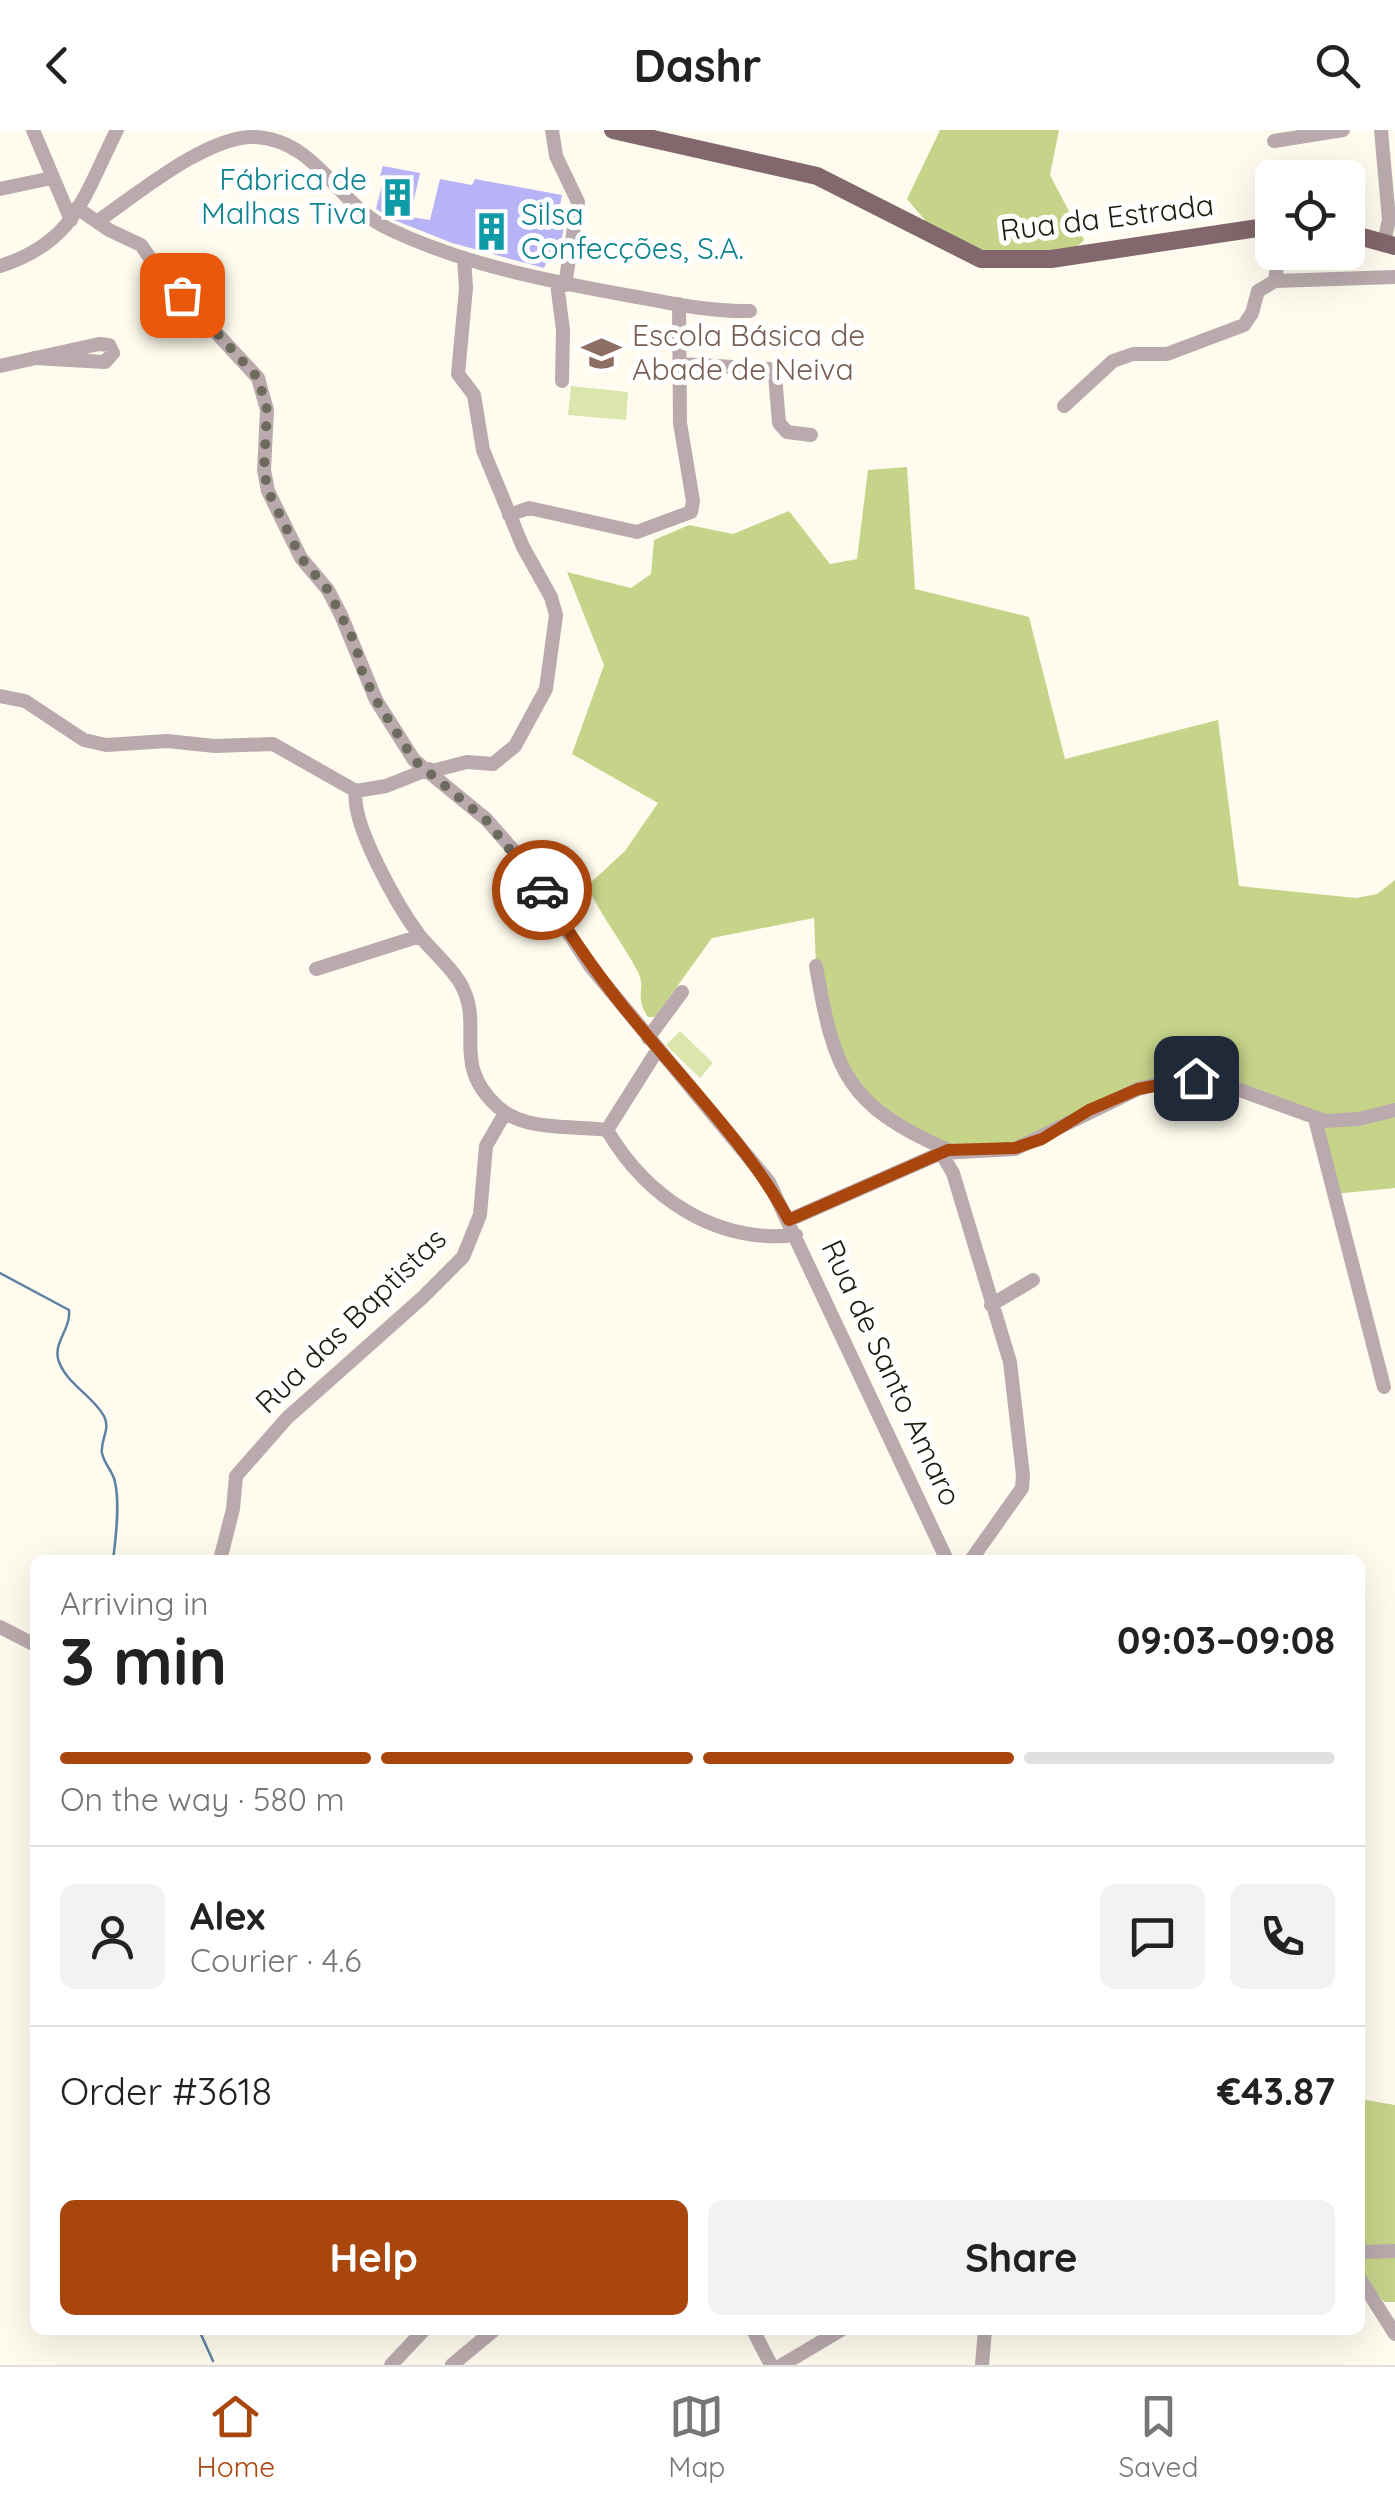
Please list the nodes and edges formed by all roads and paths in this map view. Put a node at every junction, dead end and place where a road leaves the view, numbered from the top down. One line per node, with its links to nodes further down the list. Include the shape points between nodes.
1 (33, 130): 8 (street)
2 (117, 130): 10 (street)
3 (552, 130): 19 (street, via 556,156 578,202)
4 (612, 130): 12 (main road, Rua da Estrada, via 817,176 982,259 1050,259)
5 (1343, 130): 7 (street)
6 (1381, 130): 13 (street)
7 (1274, 141)
8 (52, 178): 9 (street); 10 (street)
9 (0, 189)
10 (74, 214): 11 (street, Rua de Santo Amaro); 15 (street, via 40,250)
11 (98, 221): 14 (street, via 187,159 259,137 309,156 364,215); 30 (street, Rua de Santo Amaro, via 141,245 258,378 267,410 268,491 301,558 335,603 376,700 414,760)
12 (1255, 229)
13 (1389, 244)
14 (464, 258): 19 (street); 28 (street, via 458,374 477,403 484,450)
15 (0, 266)
16 (1276, 270): 18 (street)
17 (1395, 277): 18 (street)
18 (1274, 281): 26 (street, via 1258,290 1244,325 1166,354 1113,361)
19 (561, 284): 20 (street); 25 (street)
20 (678, 304): 21 (street); 23 (street)
21 (750, 311)
22 (34, 358): 24 (street)
23 (680, 364): 27 (street, via 770,369 779,423 787,432); 28 (street, via 690,512 637,532 529,508)
24 (0, 366)
25 (562, 381)
26 (1064, 406)
27 (811, 435)
28 (509, 514): 30 (street, via 556,615 546,690 499,762)
29 (0, 696): 31 (street, via 106,745 273,744)
30 (430, 770): 31 (street); 36 (street, Rua de Santo Amaro, via 515,852 590,966)
31 (356, 791): 32 (street, via 358,826)
32 (420, 936): 34 (street); 38 (street, via 461,984 470,1006 468,1058 475,1078)
33 (816, 966): 41 (street, via 833,1051 849,1082 872,1108)
34 (316, 969)
35 (682, 992): 36 (street)
36 (654, 1044): 40 (street); 42 (street, Rua de Santo Amaro, via 735,1138)
37 (1395, 1110): 39 (street, via 1360,1119)
38 (505, 1113): 40 (street, via 528,1123); 48 (street, Rua das Baptistas, via 486,1146 480,1215 463,1257 288,1418 236,1476)
39 (1315, 1119): 41 (street, via 1215,1081 1174,1080 1089,1110 1015,1148); 47 (street)
40 (607, 1130): 43 (street, via 675,1207 717,1228)
41 (944, 1152): 42 (street); 46 (street)
42 (787, 1216): 43 (street); 44 (street, Rua de Santo Amaro)
43 (748, 1234): 44 (street)
44 (796, 1236): 49 (street, Rua de Santo Amaro)
45 (1032, 1280): 46 (street)
46 (991, 1306): 50 (street, via 1010,1362 1022,1488)
47 (1384, 1387)
48 (221, 1555)
49 (946, 1555)
50 (975, 1555)
51 (0, 1627): 52 (street)
52 (30, 1642)
53 (1395, 2251): 54 (street)
54 (1365, 2252)
55 (1365, 2287): 56 (street)
56 (1395, 2334)
57 (419, 2335): 62 (street)
58 (488, 2335): 63 (street)
59 (756, 2335): 64 (street)
60 (833, 2335): 65 (street)
61 (985, 2335): 66 (street)
62 (392, 2365)
63 (452, 2365)
64 (771, 2365)
65 (782, 2365)
66 (982, 2365)

